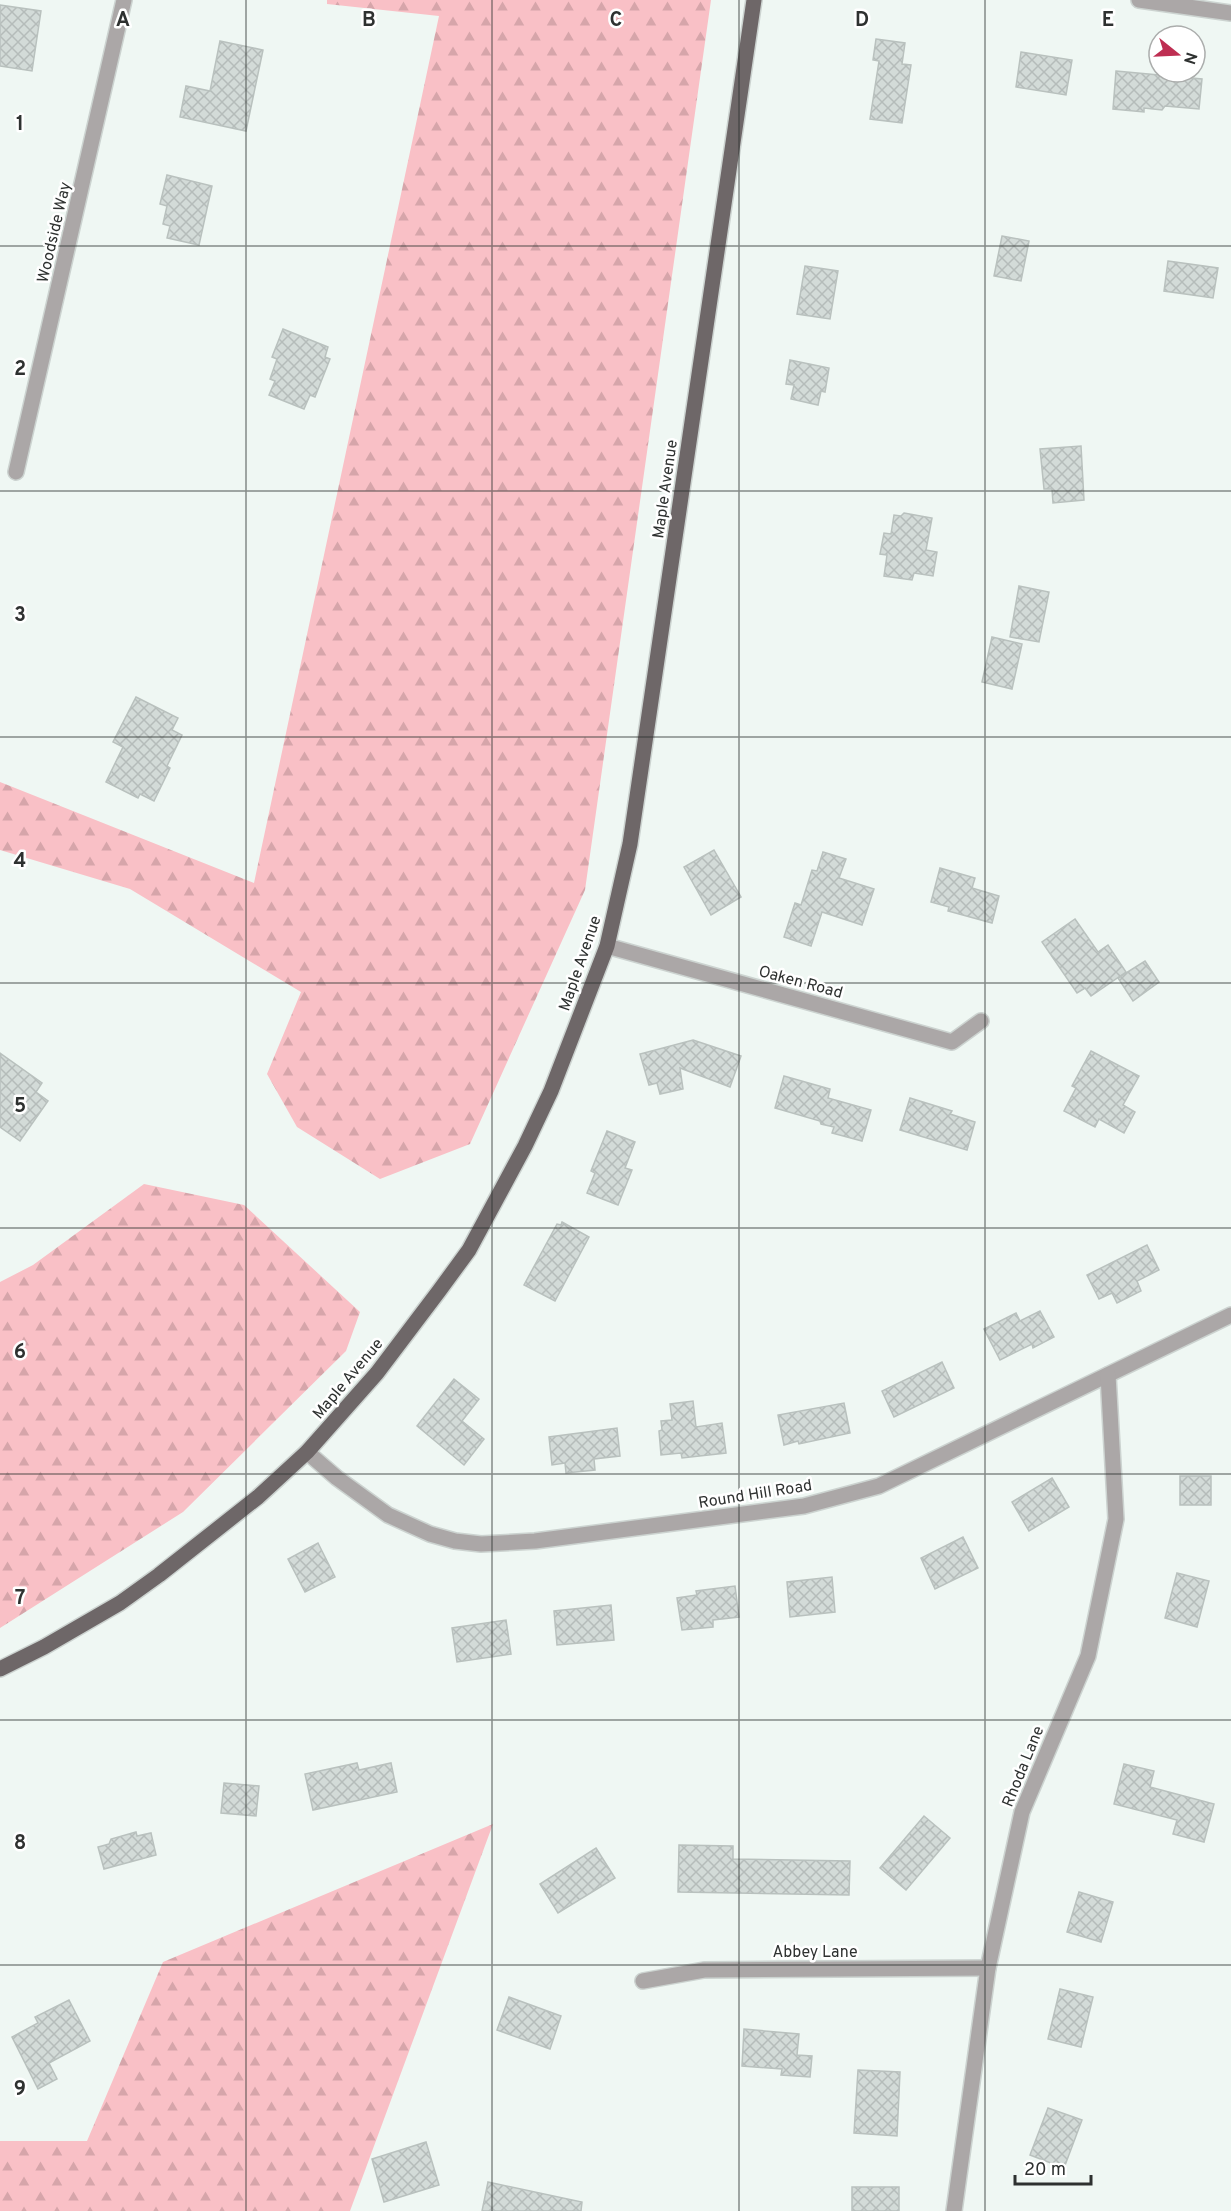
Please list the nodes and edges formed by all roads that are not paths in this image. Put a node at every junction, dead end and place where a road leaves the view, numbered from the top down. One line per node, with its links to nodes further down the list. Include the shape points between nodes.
1 (124, 0): 5 (street, Woodside Way)
2 (754, 0): 6 (main road, Maple Avenue, via 630,844)
3 (1139, 0): 4 (street)
4 (1231, 13)
5 (16, 472)
6 (607, 946): 7 (street, Oaken Road, via 952,1042); 10 (main road, Maple Avenue, via 552,1091 469,1250 377,1373)
7 (981, 1022)
8 (1231, 1315): 9 (street, Round Hill Road)
9 (1108, 1375): 10 (street, Round Hill Road, via 879,1486 804,1506 535,1541 481,1544 430,1534 388,1515); 12 (street, Rhoda Lane, via 1116,1519 1093,1633 1088,1656 1022,1812)
10 (307, 1452): 11 (main road, Maple Avenue, via 258,1497 151,1580 95,1618)
11 (0, 1670)
12 (988, 1968): 13 (street, Abbey Lane, via 704,1970); 14 (street, Rhoda Lane)
13 (643, 1981)
14 (954, 2211)

